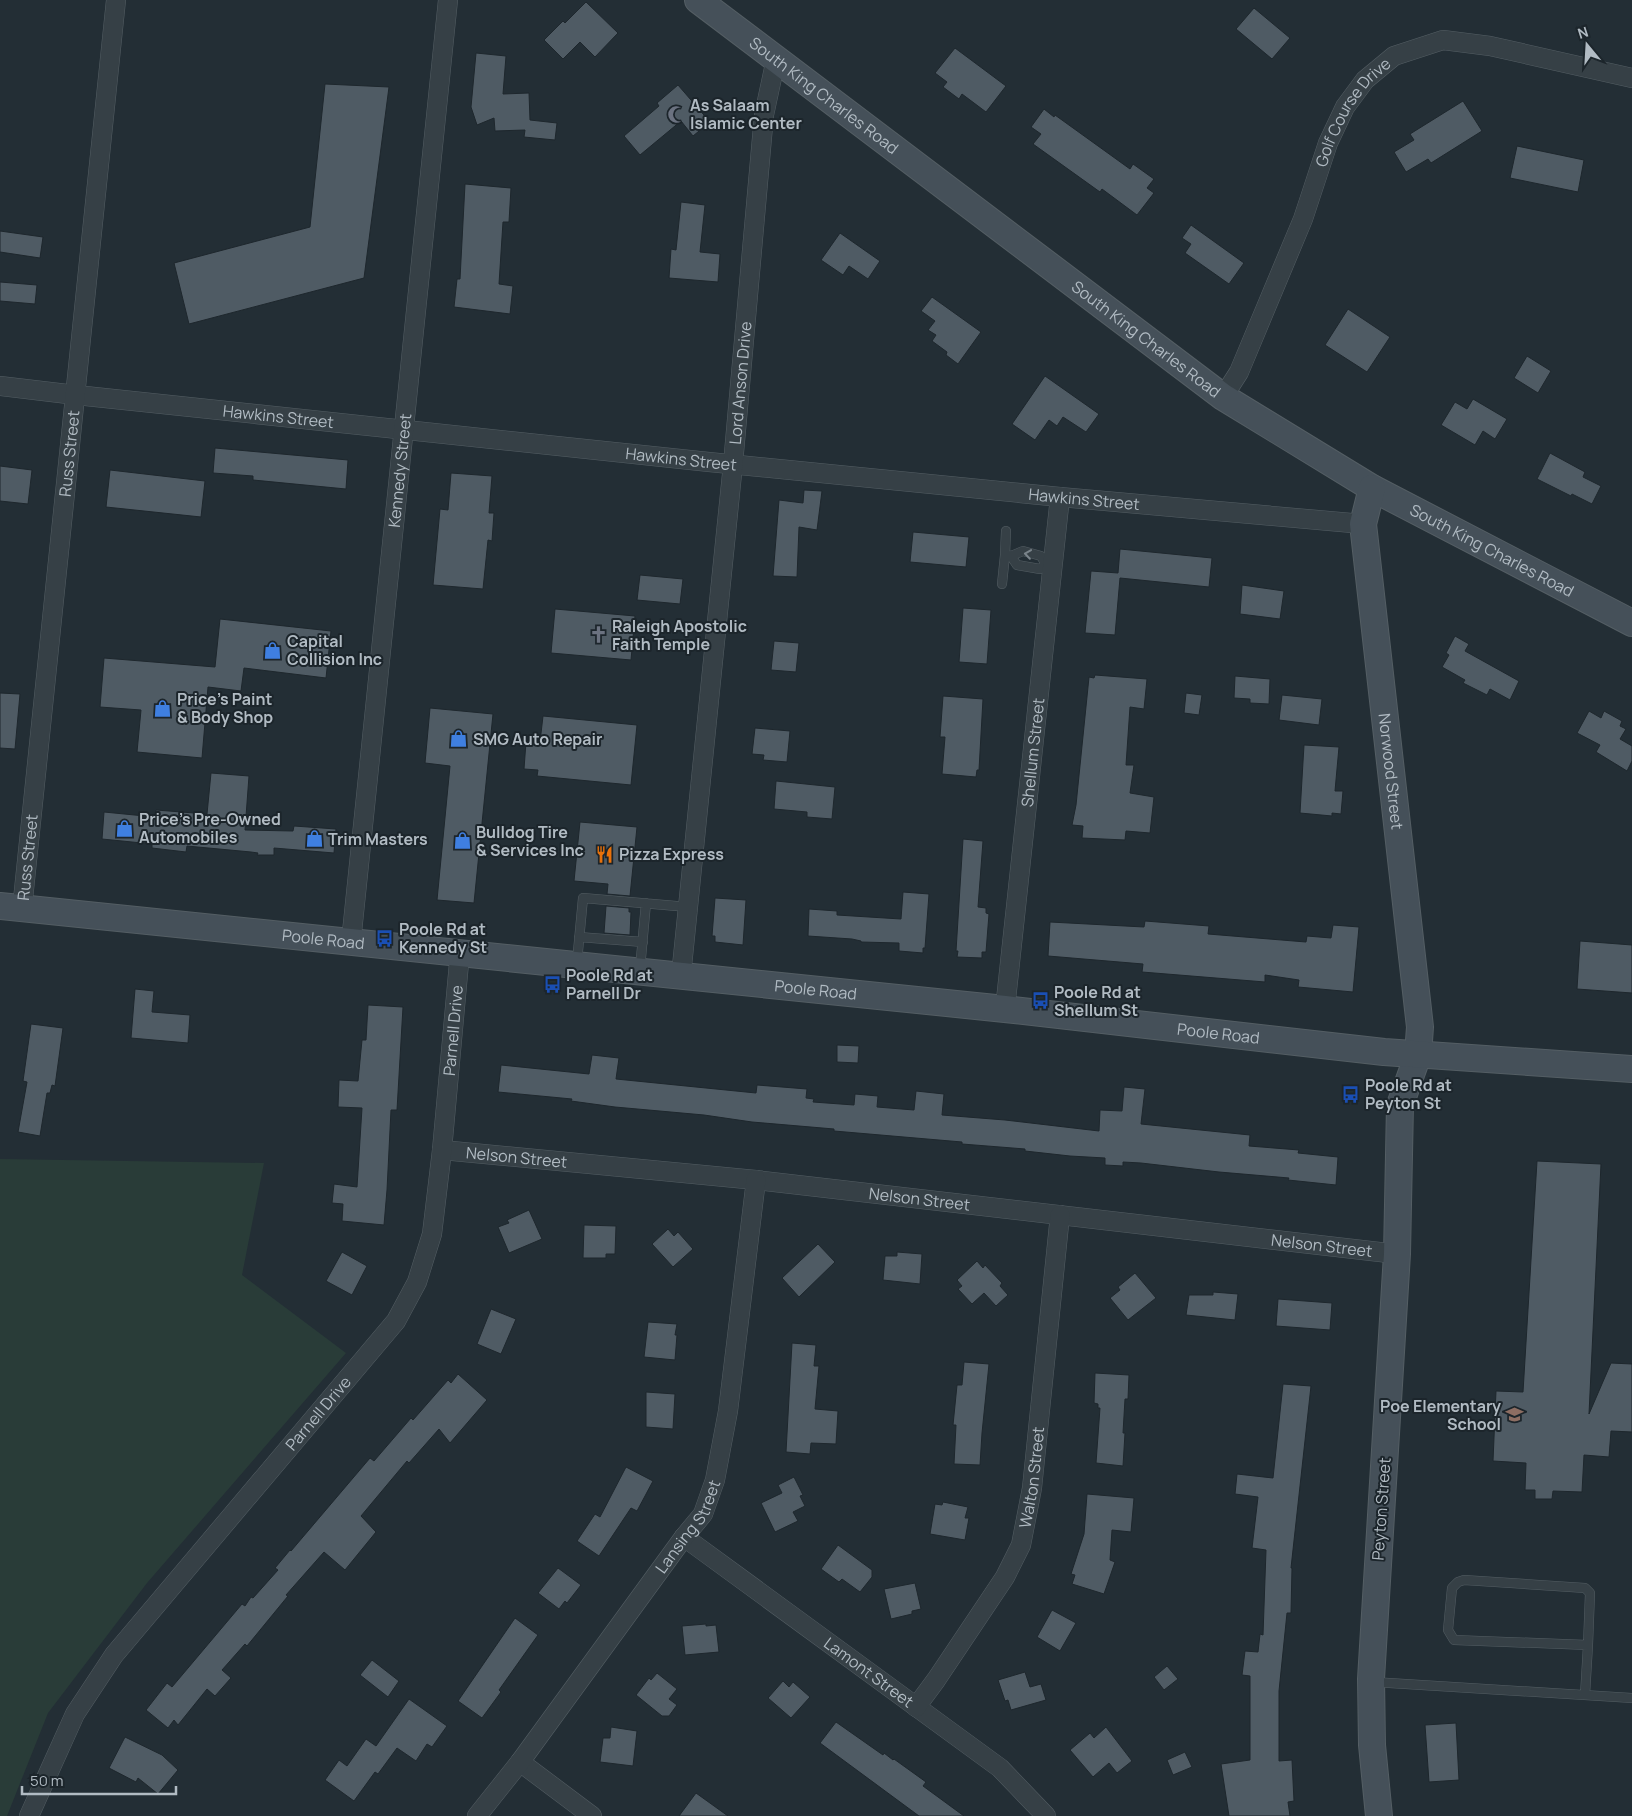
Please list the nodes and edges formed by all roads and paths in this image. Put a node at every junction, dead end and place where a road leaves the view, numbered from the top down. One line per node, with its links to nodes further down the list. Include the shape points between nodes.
1 (116, 0): 7 (street, Russ Street)
2 (448, 0): 9 (street, Kennedy Street)
3 (698, 0): 4 (street, South King Charles Road)
4 (776, 59): 8 (street, South King Charles Road); 10 (street, Lord Anson Drive, via 764,115)
5 (1632, 78): 8 (street, Golf Course Drive, via 1490,46 1443,40 1394,56 1365,80 1345,107 1239,372)
6 (0, 386): 7 (street, Hawkins Street)
7 (76, 395): 9 (street, Hawkins Street); 21 (street, Russ Street)
8 (1223, 397): 11 (street, South King Charles Road)
9 (403, 429): 10 (street, Hawkins Street); 23 (street, Kennedy Street)
10 (733, 464): 12 (street, Hawkins Street); 20 (street, Lord Anson Drive)
11 (1372, 488): 13 (street, Norwood Street); 18 (street, South King Charles Road)
12 (1060, 497): 13 (street, Hawkins Street); 16 (street, Shellum Street)
13 (1363, 524): 30 (street, Norwood Street, via 1418,1006)
14 (1006, 531): 15 (lane)
15 (1008, 555): 16 (lane, one-way to 15, via 1041,556 1023,551); 16 (lane, via 1018,565 1040,570); 17 (lane)
16 (1049, 565): 29 (street, Shellum Street)
17 (1002, 584)
18 (1632, 623)
19 (646, 903): 20 (lane); 22 (lane, via 583,898); 24 (lane)
20 (688, 907): 28 (street, Lord Anson Drive)
21 (11, 908): 23 (street, Poole Road)
22 (579, 937): 24 (lane); 26 (lane)
23 (351, 942): 25 (street, Poole Road)
24 (643, 942): 27 (lane)
25 (460, 952): 26 (street, Poole Road); 32 (street, Parnell Drive)
26 (576, 965): 27 (street, Poole Road)
27 (640, 972): 28 (street, Poole Road)
28 (681, 976): 29 (street, Poole Road)
29 (1005, 1010): 30 (street, Poole Road)
30 (1418, 1055): 31 (street, Poole Road); 35 (street, Peyton Street, via 1400,1105)
31 (1632, 1069)
32 (442, 1150): 33 (street, Nelson Street); 43 (street, Parnell Drive, via 432,1234 417,1282 396,1321 114,1655 75,1714)
33 (756, 1180): 34 (street, Nelson Street); 36 (street, Lansing Street, via 728,1411 715,1480 703,1514)
34 (1060, 1215): 35 (street, Nelson Street); 41 (street, Walton Street, via 1032,1488 1021,1545 1005,1577)
35 (1397, 1254): 38 (street, Peyton Street)
36 (684, 1537): 41 (street, Lamont Street); 42 (street, Lansing Street)
37 (1588, 1646): 37 (lane, via 1590,1593 1585,1588 1464,1580 1452,1588 1448,1630 1454,1640); 39 (lane)
38 (1370, 1682): 39 (lane); 47 (street, Peyton Street)
39 (1585, 1695): 40 (lane)
40 (1632, 1698)
41 (916, 1707): 46 (street, Lamont Street, via 1000,1768)
42 (520, 1762): 44 (street, Lansing Street); 45 (street)
43 (29, 1816)
44 (477, 1816)
45 (592, 1816)
46 (1046, 1816)
47 (1379, 1816)

